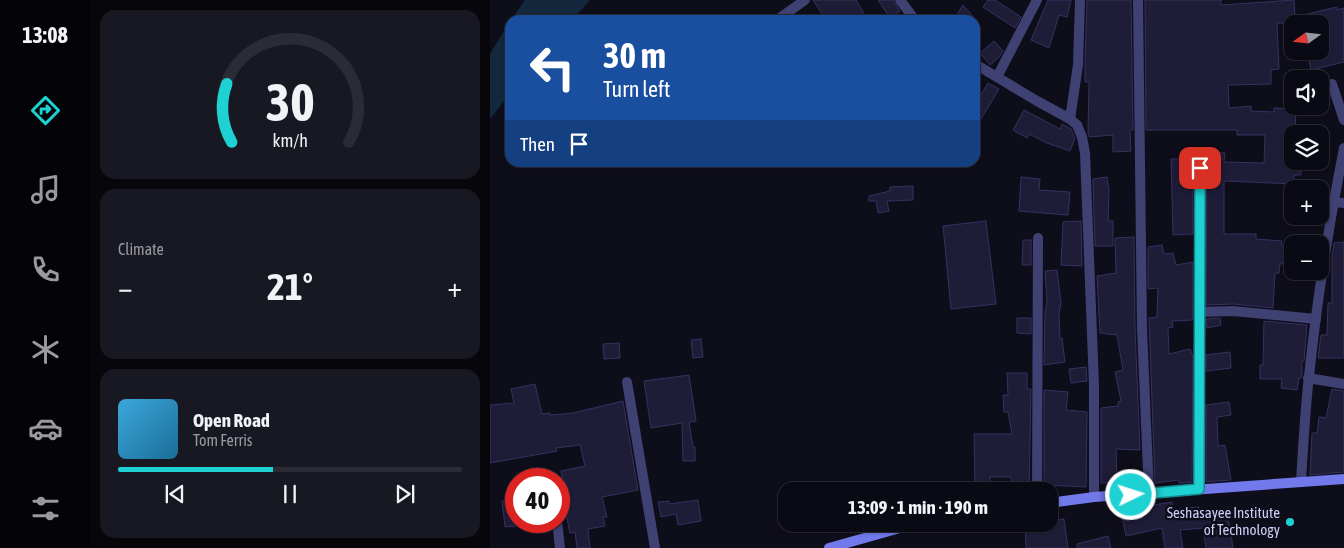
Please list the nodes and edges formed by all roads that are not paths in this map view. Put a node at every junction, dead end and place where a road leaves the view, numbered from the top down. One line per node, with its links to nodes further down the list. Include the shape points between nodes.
1 (804, 0): 6 (street)
2 (900, 0): 7 (street)
3 (1037, 0): 9 (street)
4 (1080, 0): 11 (street, via 1078,65)
5 (1138, 0): 26 (street, via 1142,329)
6 (783, 15)
7 (909, 15)
8 (980, 67): 9 (street)
9 (998, 77): 11 (street)
10 (1332, 84): 12 (street)
11 (1070, 119): 27 (street, via 1079,131 1085,153 1094,386)
12 (1344, 120)
13 (1344, 148): 15 (street)
14 (1200, 168): 17 (street)
15 (1339, 202): 18 (street)
16 (1038, 238): 23 (street)
17 (1200, 312): 18 (street, via 1233,311); 25 (street)
18 (1316, 319): 19 (street)
19 (1308, 378): 21 (street); 24 (street)
20 (627, 382): 32 (street)
21 (1344, 384)
22 (1344, 479): 24 (street)
23 (1037, 482)
24 (1301, 482): 25 (street)
25 (1199, 489): 26 (street)
26 (1149, 494): 27 (street)
27 (1094, 497): 28 (street)
28 (1058, 502)
29 (886, 532): 33 (street)
30 (558, 533): 31 (street)
31 (560, 548)
32 (655, 548)
33 (829, 548)

